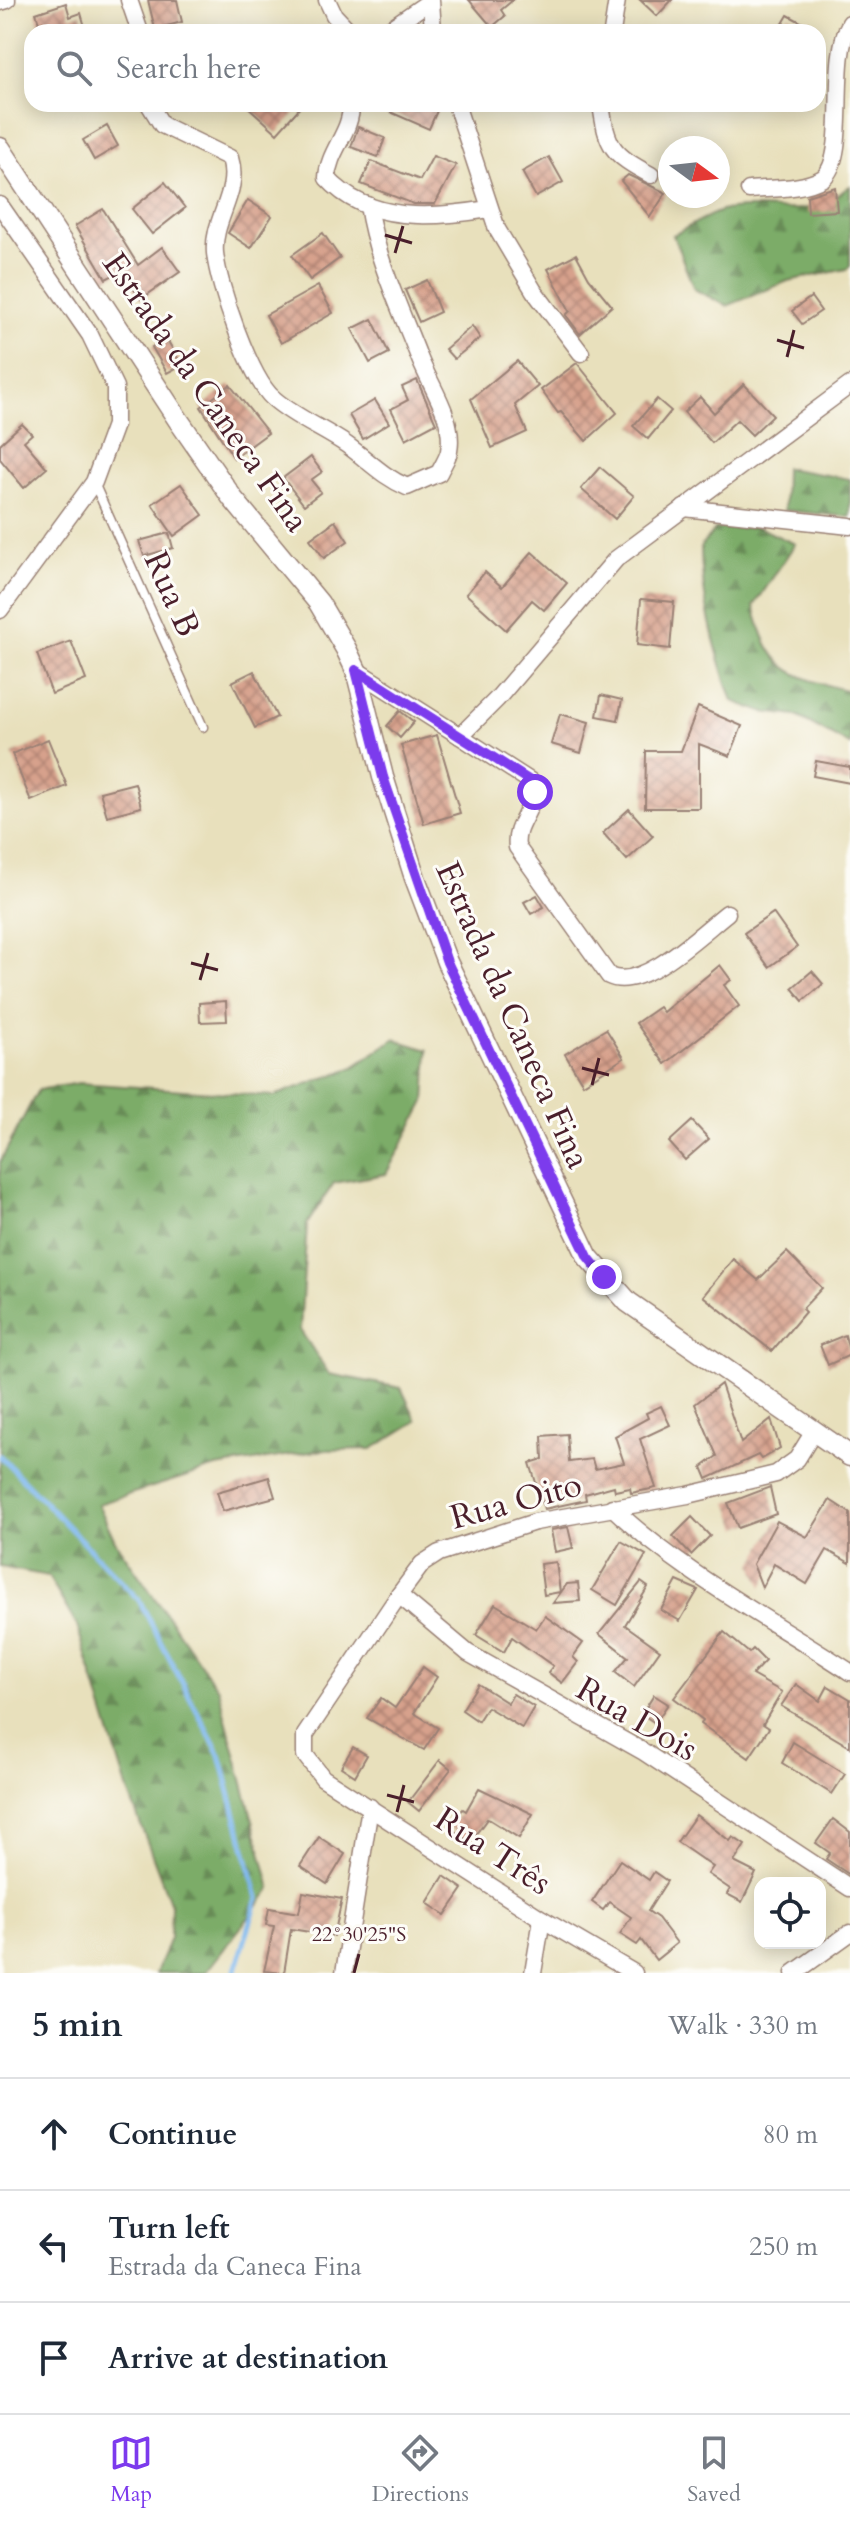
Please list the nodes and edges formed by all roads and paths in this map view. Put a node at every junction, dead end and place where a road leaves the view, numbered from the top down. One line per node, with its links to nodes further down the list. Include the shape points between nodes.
1 (7, 0): 6 (street)
2 (129, 0): 8 (street)
3 (327, 0): 9 (street)
4 (431, 0): 10 (street); 11 (street)
5 (617, 0): 12 (street)
6 (0, 2)
7 (850, 23): 19 (street, via 840,61 838,159 827,176 813,183)
8 (137, 24)
9 (342, 24)
10 (396, 24)
11 (432, 24)
12 (613, 24)
13 (154, 112): 21 (street, via 162,125 230,158 233,175 214,250 222,290 271,397 362,456 386,478 407,487 439,473 449,451 448,435 438,392 421,362 377,246)
14 (352, 112): 21 (street, via 327,178)
15 (459, 112): 22 (street)
16 (602, 112): 18 (street, via 605,138 618,158)
17 (0, 148): 29 (street, Estrada da Caneca Fina, via 224,486 319,603)
18 (651, 175)
19 (749, 190)
20 (0, 205): 25 (street, via 90,335 115,387 115,425)
21 (368, 205): 22 (street, via 433,218)
22 (489, 209): 23 (street, via 534,291)
23 (581, 353)
24 (850, 385): 26 (street)
25 (94, 482): 28 (street); 30 (lane, Rua B)
26 (684, 508): 27 (street); 31 (street, via 616,559)
27 (850, 526)
28 (0, 610)
29 (356, 670): 31 (street); 33 (street, Estrada da Caneca Fina, via 383,777 447,962 588,1257 628,1302)
30 (203, 727)
31 (460, 736): 32 (street, via 530,781 535,792 518,829 517,847 609,976 632,980)
32 (727, 913)
33 (813, 1433): 34 (street, Estrada da Caneca Fina); 35 (street, Rua Oito, via 797,1459 776,1474)
34 (850, 1456)
35 (612, 1507): 36 (street, Rua Oito, via 535,1522 449,1548 422,1564); 37 (street, via 680,1563)
36 (399, 1595): 38 (street, Rua Oito); 40 (street, Rua Dois, via 468,1653 644,1752)
37 (850, 1672)
38 (305, 1735): 39 (street, Rua Três, via 311,1766)
39 (370, 1807): 41 (street, Rua Três); 43 (street)
40 (850, 1888)
41 (542, 1919): 44 (street); 45 (street, Rua Três)
42 (850, 1933): 46 (street)
43 (344, 1973)
44 (533, 1973)
45 (634, 1973)
46 (794, 1973)

